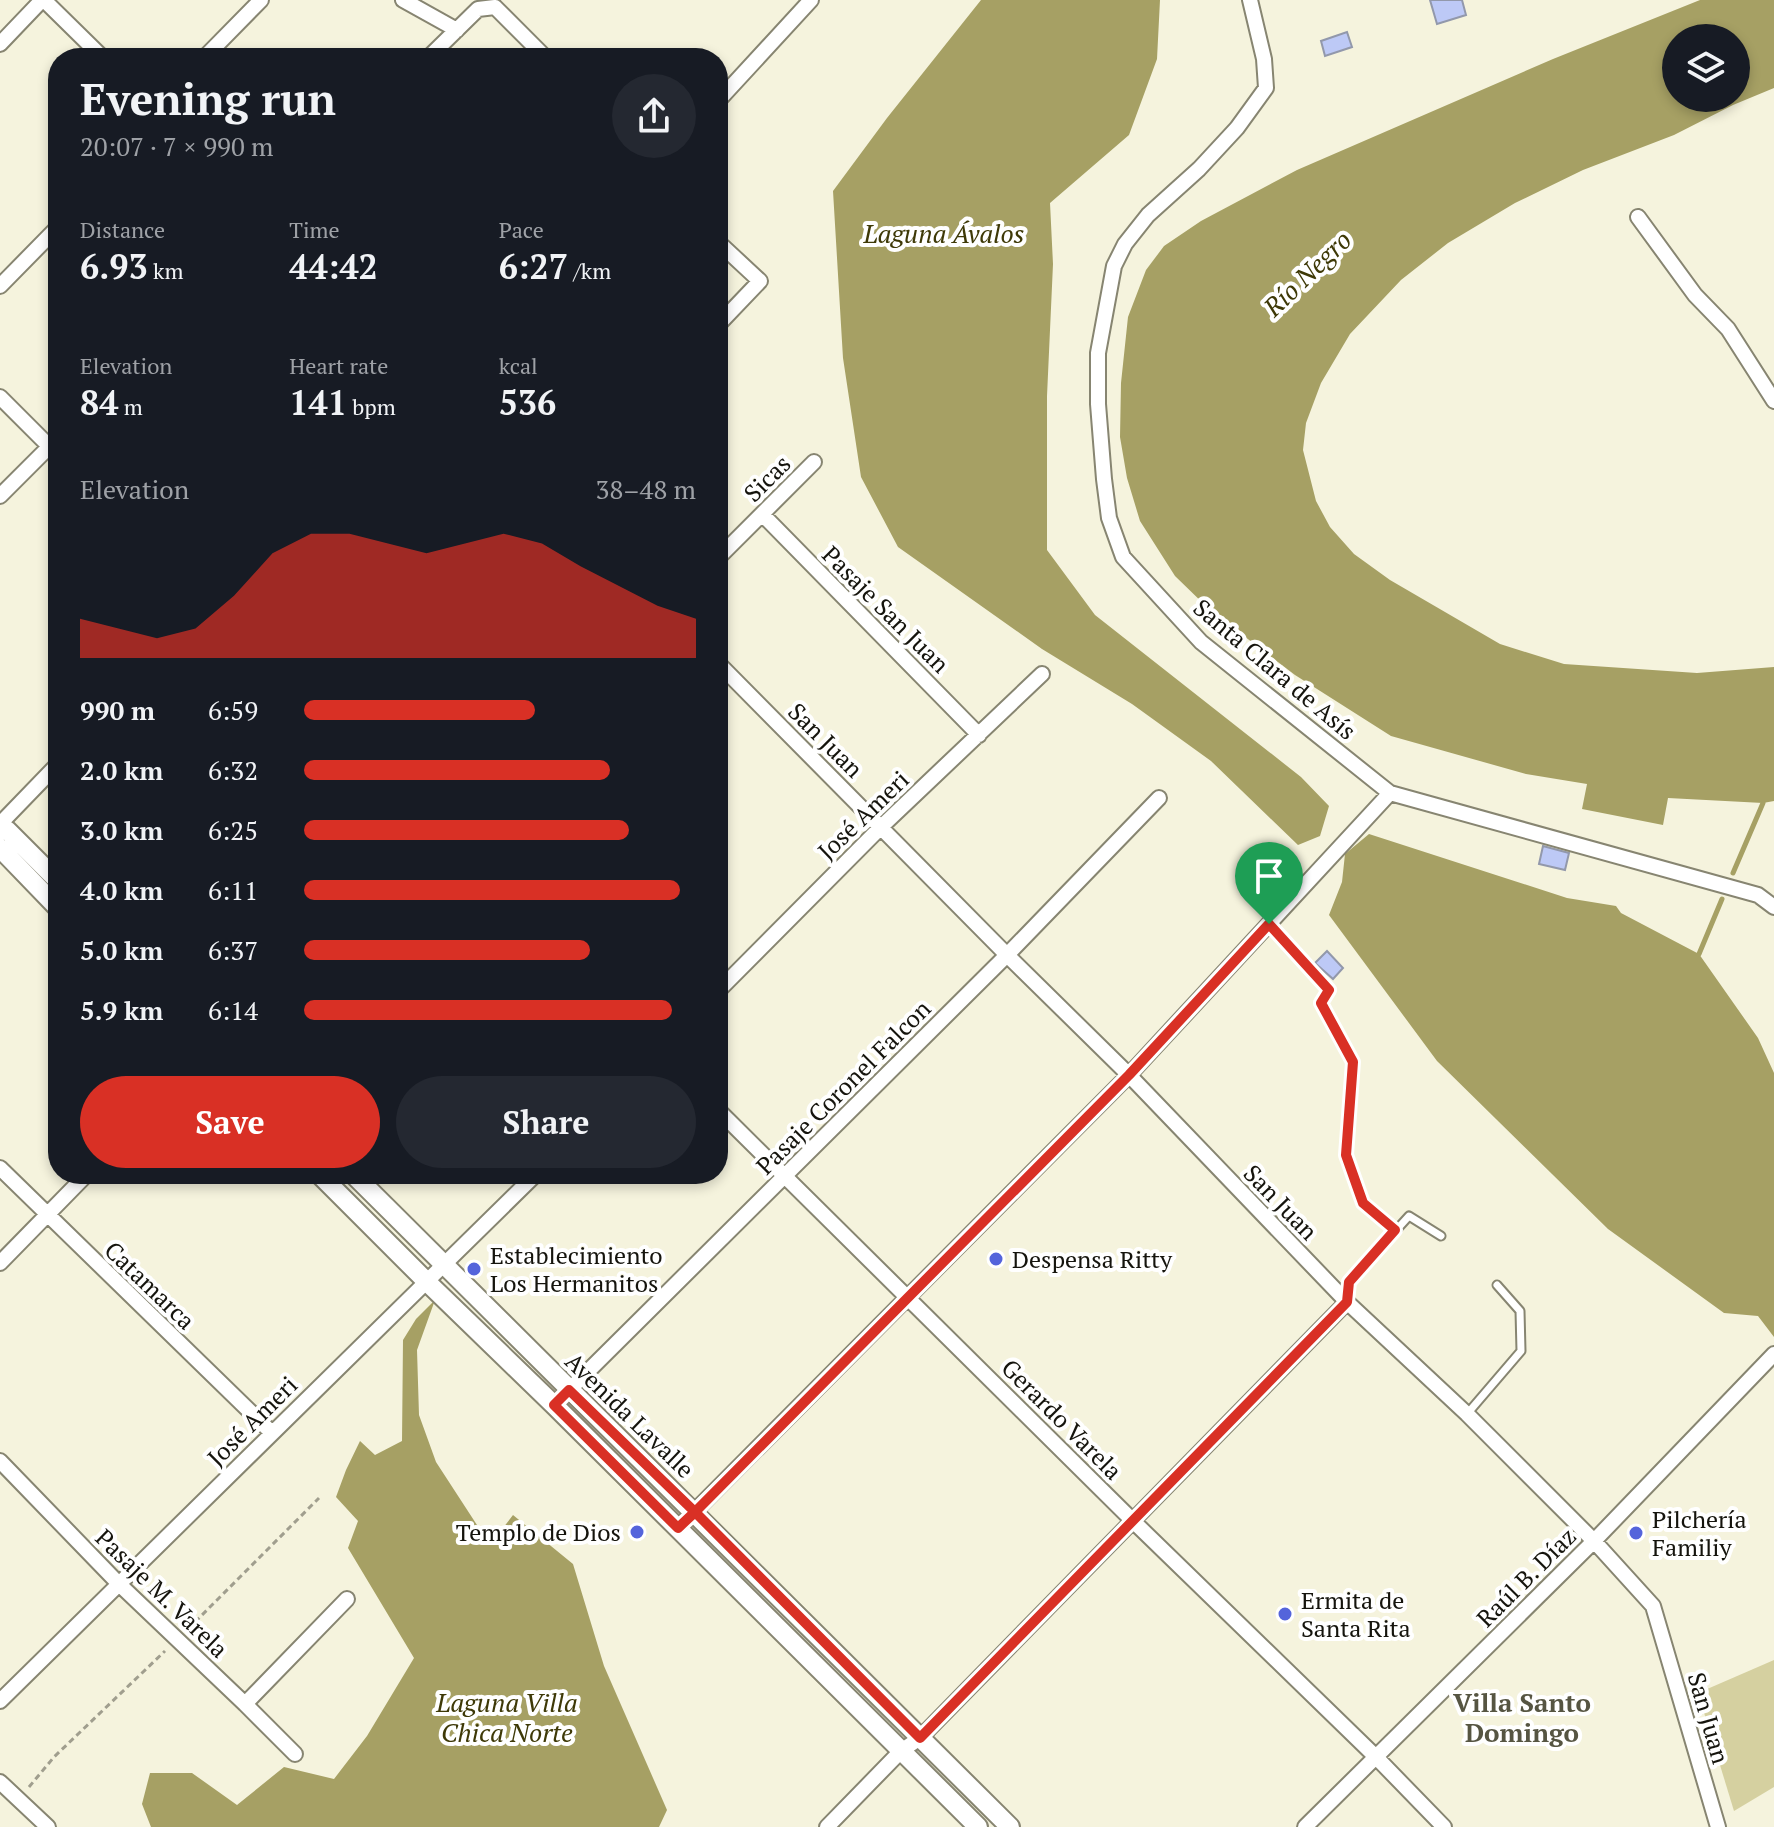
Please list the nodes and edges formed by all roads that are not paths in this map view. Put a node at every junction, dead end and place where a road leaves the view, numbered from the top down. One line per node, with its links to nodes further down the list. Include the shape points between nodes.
1 (43, 0): 7 (street); 8 (street)
2 (261, 0): 9 (street)
3 (403, 0): 6 (street)
4 (811, 0): 12 (street)
5 (1250, 0): 30 (street, Santa Clara de Asís, via 1266,88 1199,169 1148,215 1114,266 1098,353 1109,518 1123,557 1201,642)
6 (457, 30): 10 (street); 11 (street, via 478,9 495,7)
7 (0, 44)
8 (93, 48)
9 (214, 48)
10 (438, 48)
11 (536, 48)
12 (728, 90)
13 (1638, 217): 19 (street, via 1695,295 1728,329)
14 (48, 237): 16 (street)
15 (728, 251): 17 (street, via 760,281)
16 (0, 286)
17 (728, 315)
18 (0, 397): 20 (street)
19 (1774, 401)
20 (48, 441)
21 (48, 453): 23 (street)
22 (814, 462): 24 (street, Sicas)
23 (0, 496)
24 (762, 514): 25 (street, Sicas); 28 (street, Pasaje San Juan)
25 (728, 548)
26 (728, 673): 33 (street, San Juan)
27 (1042, 674): 28 (street, José Ameri)
28 (979, 735): 33 (street, José Ameri)
29 (48, 774): 32 (street)
30 (1390, 793): 38 (street, Santa Clara de Asís, via 1758,895); 41 (street)
31 (1159, 798): 39 (street, Pasaje Coronel Falcon)
32 (0, 824)
33 (881, 827): 39 (street, San Juan); 40 (street, José Ameri)
34 (0, 831): 36 (main road, via 7,830)
35 (0, 848): 37 (main road)
36 (48, 871)
37 (48, 898)
38 (1774, 907)
39 (1007, 955): 41 (street, San Juan); 44 (street, Pasaje Coronel Falcon)
40 (728, 981)
41 (1129, 1075): 55 (street); 56 (street, San Juan)
42 (728, 1120): 44 (street, Gerardo Varela)
43 (0, 1168): 49 (street, Catamarca)
44 (784, 1177): 55 (street, Gerardo Varela); 58 (street, Pasaje Coronel Falcon)
45 (77, 1184): 49 (street)
46 (329, 1184): 53 (main road, Avenida Lavalle)
47 (363, 1184): 52 (main road, Avenida Lavalle)
48 (526, 1184): 52 (street, José Ameri)
49 (46, 1215): 51 (street); 61 (street, Catamarca)
50 (1441, 1236): 56 (lane, via 1409,1216 1349,1282)
51 (0, 1263)
52 (445, 1265): 53 (street, José Ameri); 58 (main road, Avenida Lavalle)
53 (427, 1282): 59 (main road, Avenida Lavalle); 61 (street, José Ameri)
54 (1497, 1285): 60 (lane, via 1520,1311 1521,1351)
55 (908, 1299): 63 (street); 64 (street, Gerardo Varela)
56 (1347, 1302): 60 (street, San Juan); 64 (street)
57 (1772, 1356): 66 (street, Raúl B. Díaz)
58 (569, 1390): 59 (street, Pasaje Coronel Falcon); 63 (main road, Avenida Lavalle)
59 (554, 1405): 65 (main road, Avenida Lavalle)
60 (1467, 1414): 66 (street, San Juan)
61 (271, 1432): 67 (street, José Ameri)
62 (0, 1461): 67 (street, Pasaje M. Varela)
63 (695, 1512): 65 (street); 71 (main road, Avenida Lavalle)
64 (1132, 1520): 71 (street); 74 (street, Gerardo Varela)
65 (678, 1528): 72 (main road, Avenida Lavalle)
66 (1594, 1541): 74 (street, Raúl B. Díaz); 82 (street, San Juan, via 1653,1606)
67 (119, 1584): 69 (street, José Ameri); 70 (street, Pasaje M. Varela)
68 (347, 1599): 70 (street)
69 (0, 1701)
70 (245, 1704): 73 (street, Pasaje M. Varela)
71 (920, 1738): 72 (street); 79 (main road, Avenida Lavalle)
72 (901, 1751): 77 (street); 78 (main road, Avenida Lavalle)
73 (295, 1754)
74 (1376, 1757): 80 (street, Raúl B. Díaz); 81 (street, Gerardo Varela)
75 (0, 1782): 76 (street)
76 (48, 1827)
77 (827, 1827)
78 (978, 1827)
79 (1010, 1827)
80 (1305, 1827)
81 (1444, 1827)
82 (1718, 1827)

